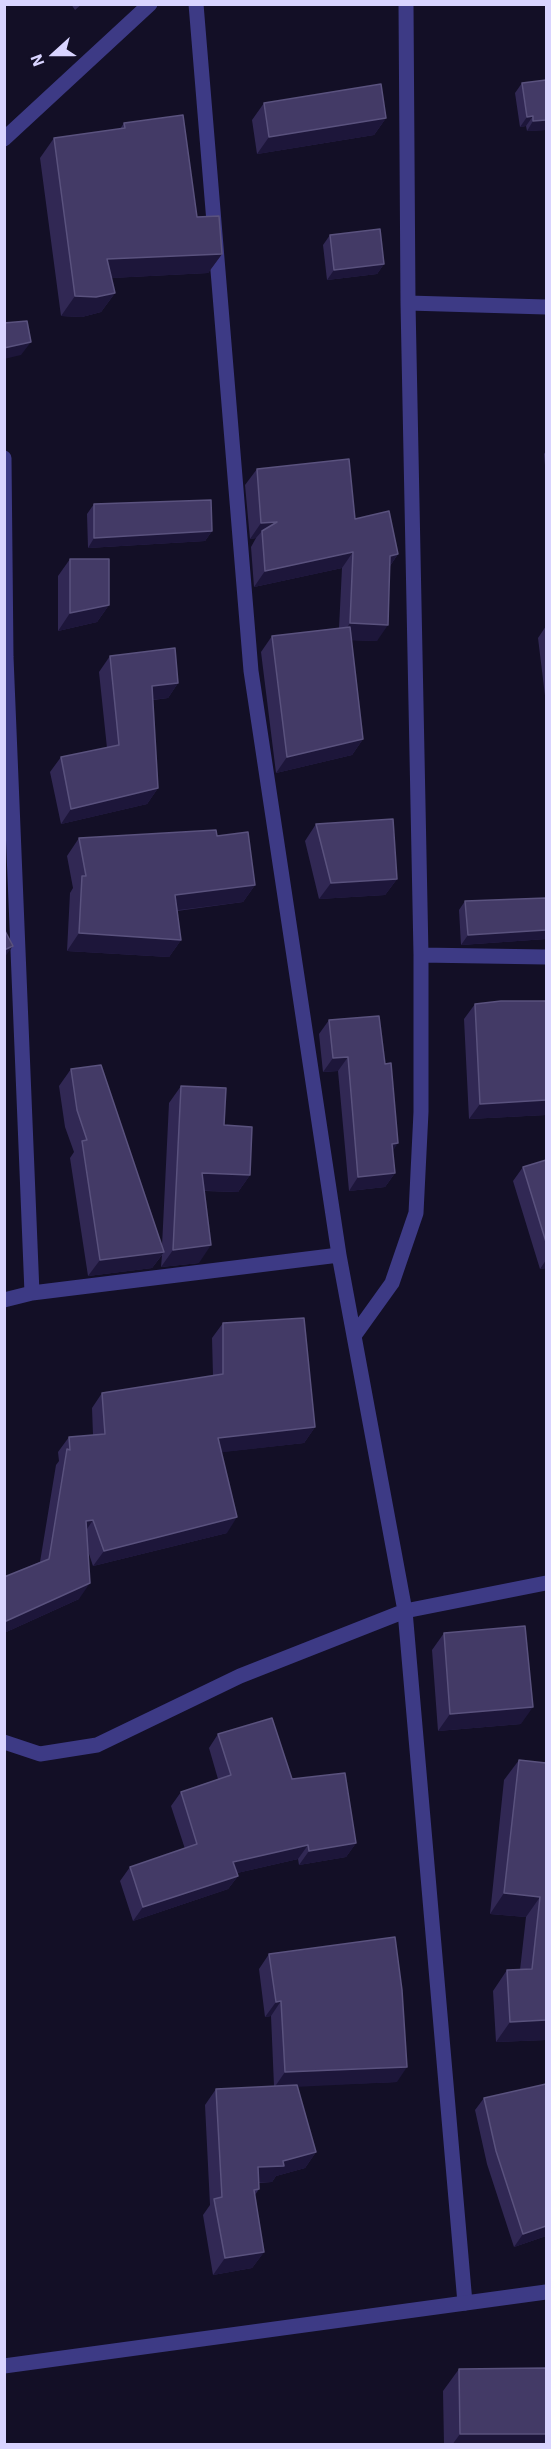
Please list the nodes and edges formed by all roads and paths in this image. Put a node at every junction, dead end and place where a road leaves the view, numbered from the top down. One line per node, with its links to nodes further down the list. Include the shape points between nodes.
1 (150, 4): 4 (street)
2 (196, 4): 11 (street, via 251,671)
3 (406, 4): 5 (street)
4 (4, 139)
5 (408, 303): 6 (street); 9 (street)
6 (546, 307)
7 (4, 459): 8 (street)
8 (5, 657): 12 (street)
9 (421, 955): 10 (street); 14 (street, via 421,1112 416,1213 392,1283)
10 (546, 957)
11 (339, 1255): 12 (street); 14 (street)
12 (32, 1293): 13 (street)
13 (4, 1300)
14 (354, 1336): 16 (street)
15 (546, 1583): 16 (street)
16 (405, 1611): 17 (street, via 240,1676 97,1745 40,1754); 19 (street)
17 (4, 1742)
18 (546, 2292): 19 (street)
19 (465, 2303): 20 (street)
20 (4, 2366)

